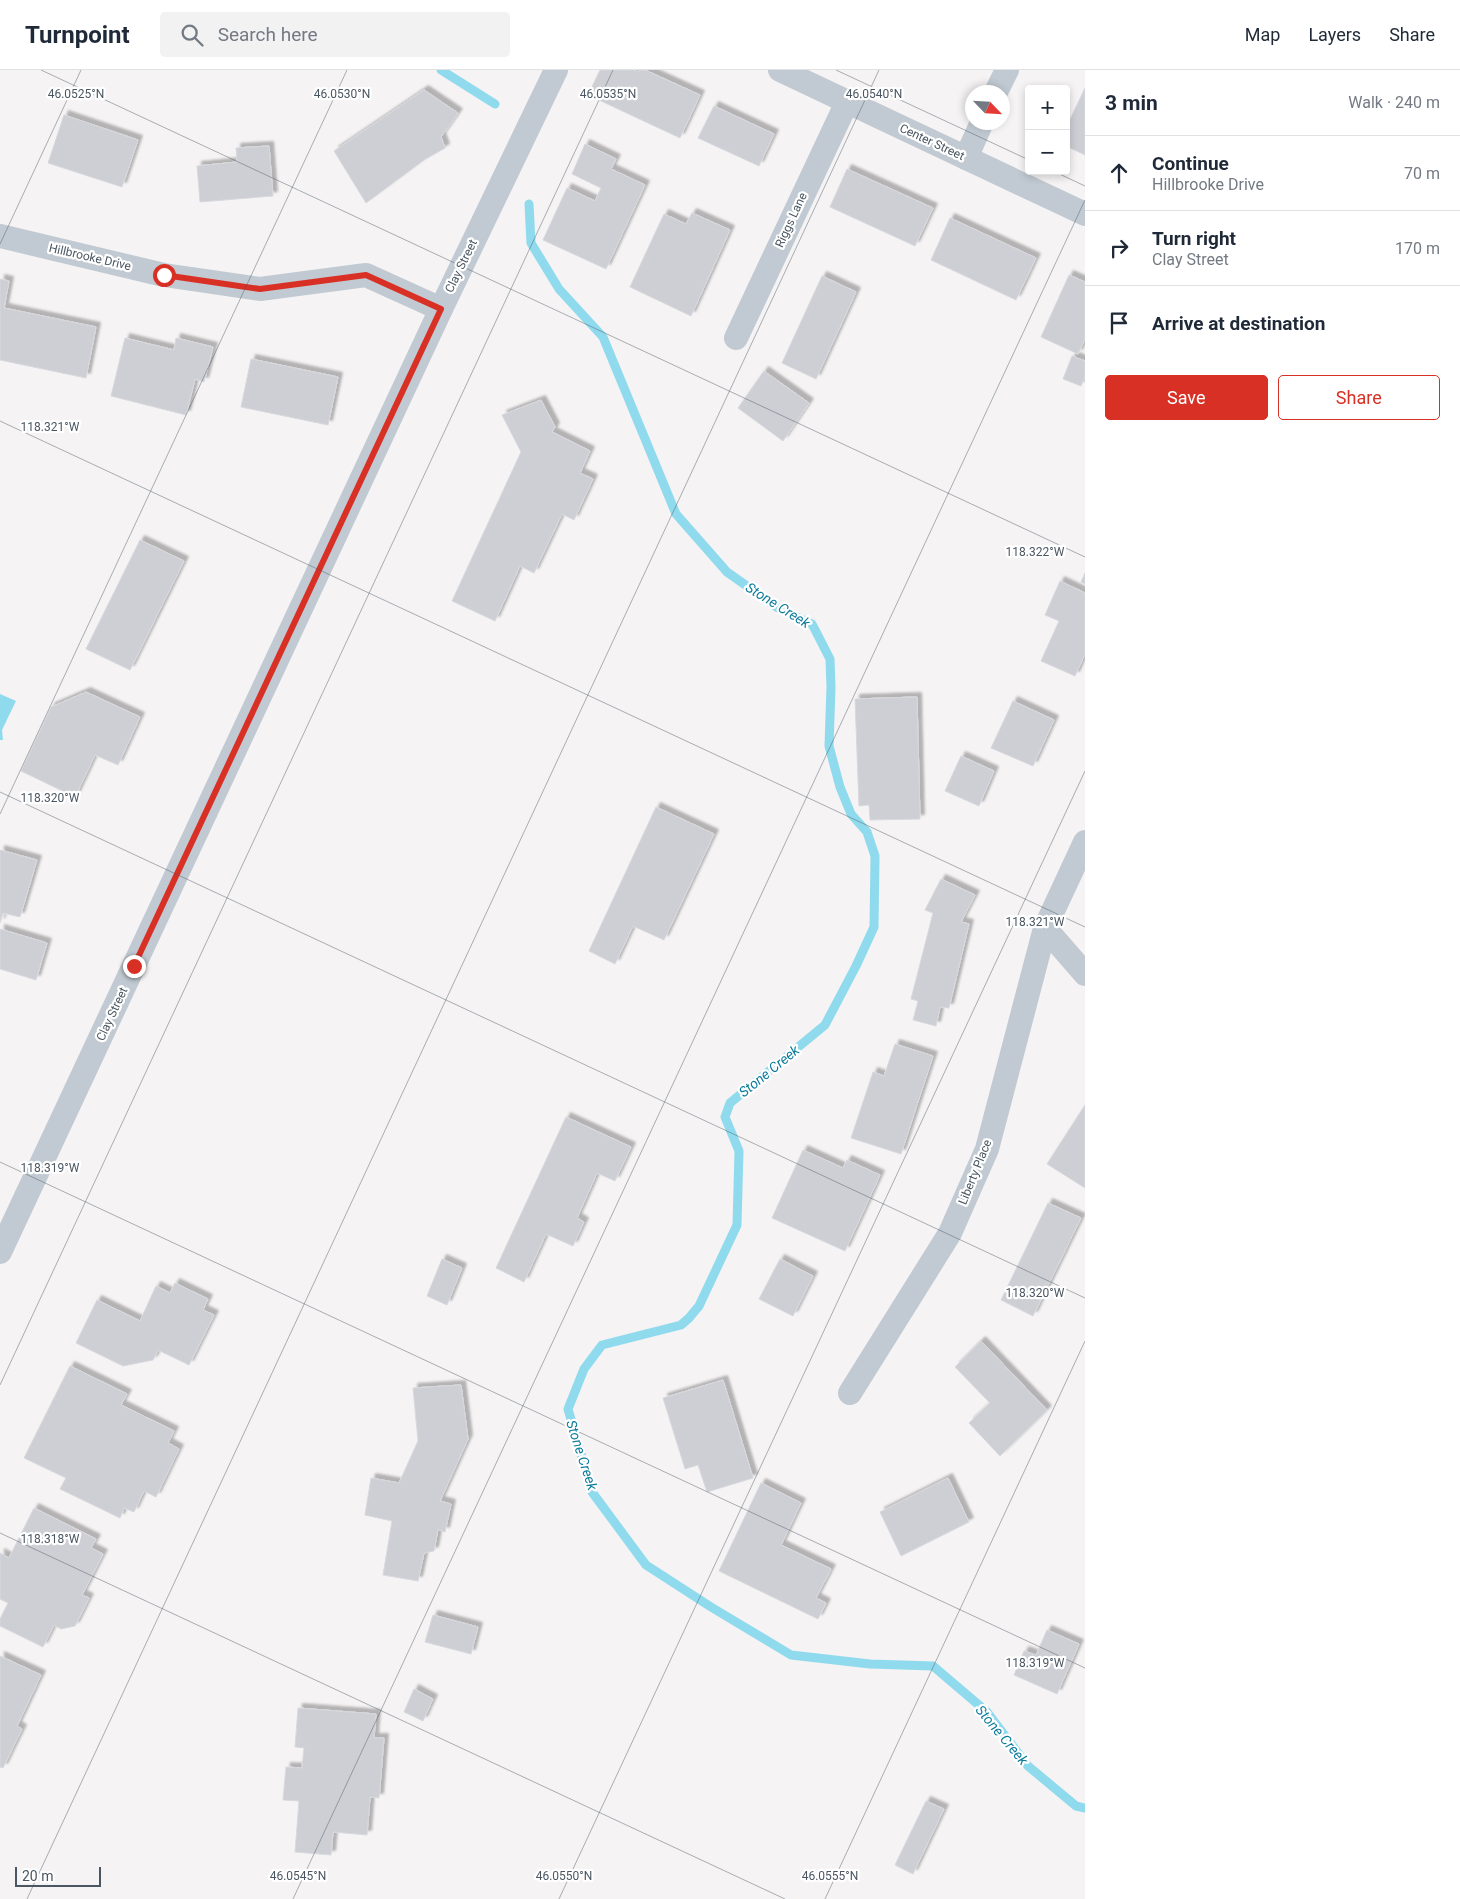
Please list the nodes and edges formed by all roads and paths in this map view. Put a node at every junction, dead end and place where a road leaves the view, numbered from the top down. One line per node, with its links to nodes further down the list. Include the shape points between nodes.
1 (556, 70): 10 (street, Clay Street)
2 (780, 70): 5 (street, Center Street)
3 (1007, 70): 4 (street)
4 (1000, 85)
5 (847, 102): 7 (street, Center Street); 11 (street, Riggs Lane)
6 (978, 130): 7 (street)
7 (966, 158): 8 (street, Center Street)
8 (1085, 214)
9 (0, 236): 10 (street, Hillbrooke Drive, via 164,275 260,289 366,275)
10 (441, 309): 15 (street, Clay Street)
11 (736, 338)
12 (1085, 842): 13 (street, Liberty Place)
13 (1045, 928): 14 (street); 16 (street, Liberty Place, via 987,1149 950,1233)
14 (1085, 974)
15 (0, 1252)
16 (850, 1393)

